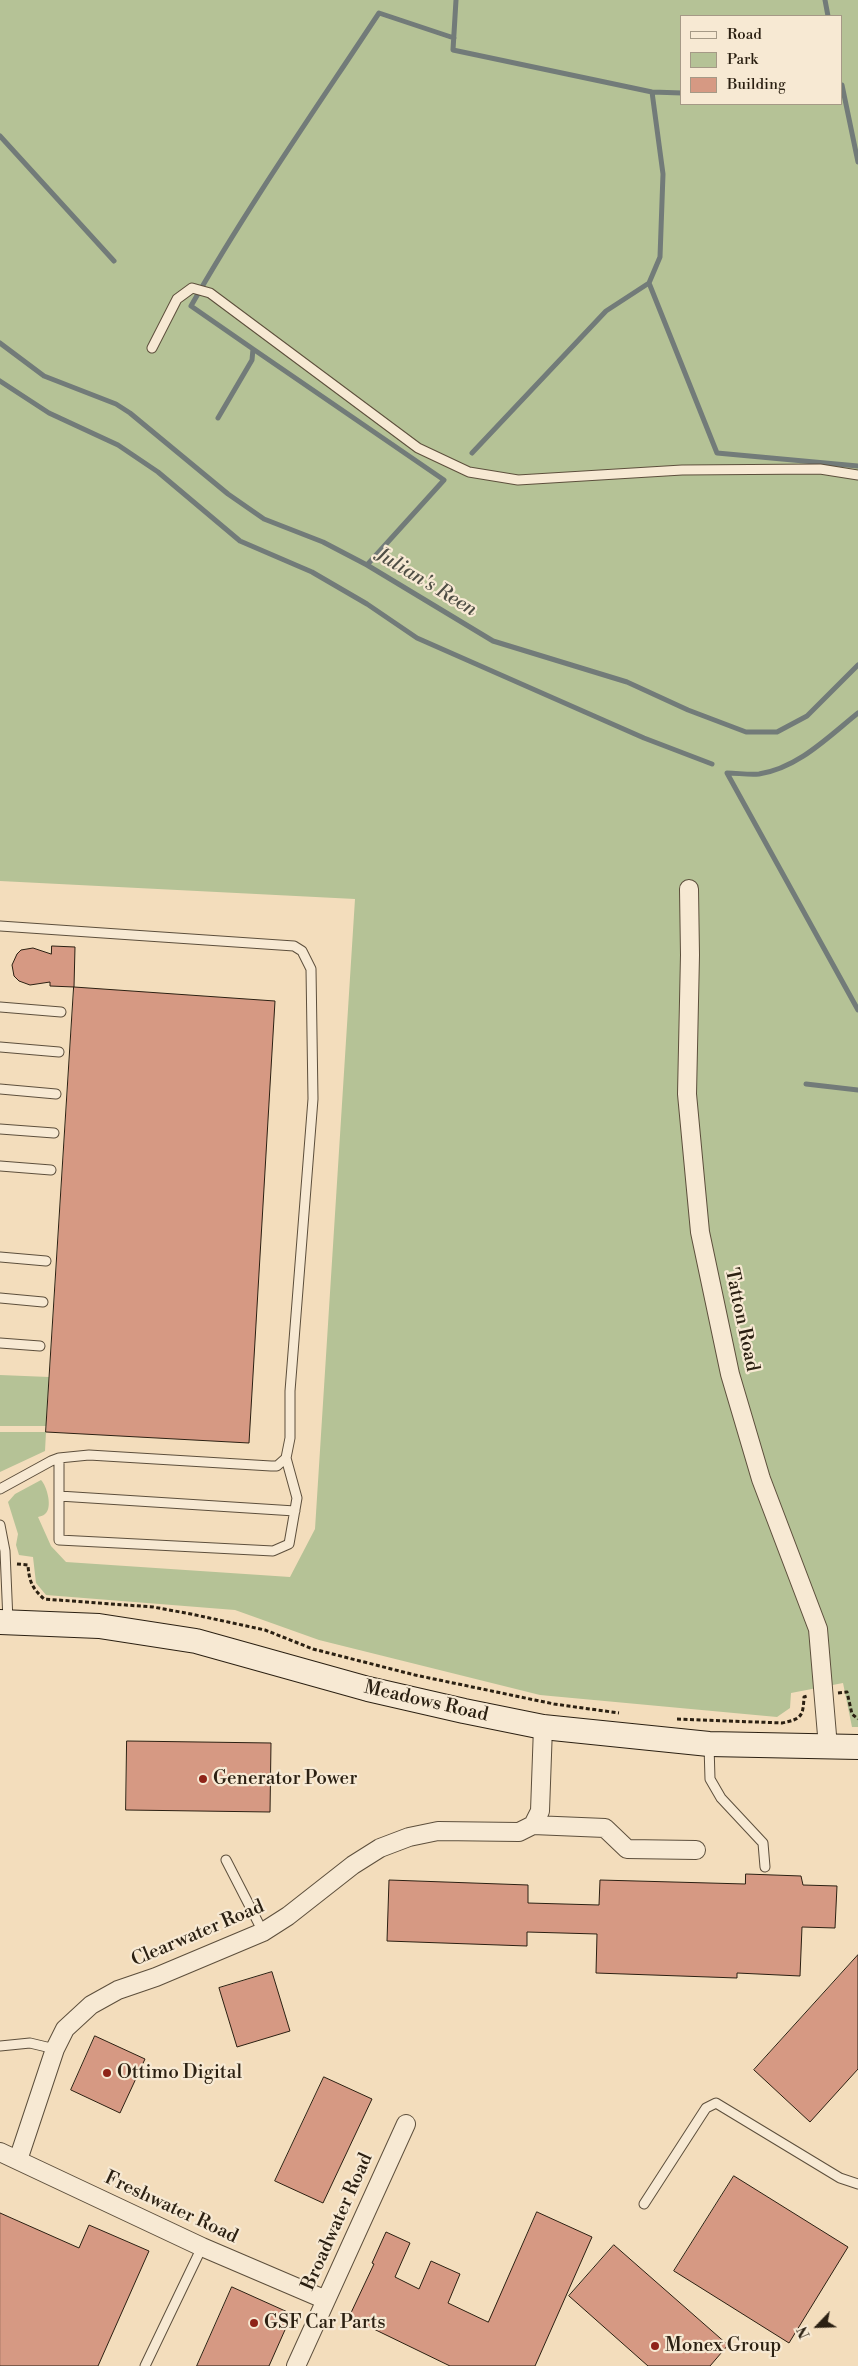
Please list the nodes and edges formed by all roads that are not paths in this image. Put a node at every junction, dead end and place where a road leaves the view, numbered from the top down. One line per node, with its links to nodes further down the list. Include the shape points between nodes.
1 (152, 348): 2 (lane, via 177,299 192,288 210,293 418,448 469,472 518,480 682,470 820,469)
2 (858, 474)
3 (689, 889): 30 (street, Tatton Road, via 687,1094 700,1232 730,1374 761,1479 818,1629)
4 (0, 926): 22 (lane, via 294,946 302,951 311,977 313,1100)
5 (0, 1007): 6 (lane)
6 (61, 1012)
7 (0, 1047): 8 (lane)
8 (59, 1052)
9 (0, 1090): 10 (lane)
10 (56, 1094)
11 (0, 1128): 12 (lane)
12 (54, 1133)
13 (0, 1166): 14 (lane)
14 (51, 1170)
15 (0, 1257): 16 (lane)
16 (46, 1261)
17 (0, 1298): 18 (lane)
18 (43, 1302)
19 (0, 1343): 20 (lane)
20 (40, 1346)
21 (59, 1458): 22 (lane, via 89,1455 271,1466 277,1466); 23 (lane); 24 (lane)
22 (286, 1458): 25 (lane, via 298,1498)
23 (0, 1489)
24 (59, 1496): 25 (lane); 25 (lane, via 59,1540 150,1546 273,1551 289,1544)
25 (295, 1511)
26 (0, 1525): 27 (lane, via 5,1551)
27 (4, 1622): 28 (street, Meadows Road, via 99,1626 196,1641 368,1689)
28 (544, 1727): 29 (street, Meadows Road); 32 (street, via 540,1812)
29 (709, 1744): 30 (street, Meadows Road); 35 (lane, via 710,1779 721,1798 763,1843)
30 (828, 1747): 31 (street, Meadows Road)
31 (858, 1747)
32 (533, 1824): 33 (street, Clearwater Road, via 605,1828 627,1849); 36 (street, Clearwater Road, via 519,1832 438,1831 380,1848)
33 (696, 1850)
34 (226, 1860): 36 (lane)
35 (765, 1867)
36 (263, 1932): 38 (street, Clearwater Road, via 118,1990 91,2005 65,2029)
37 (0, 2046): 38 (lane, via 30,2043)
38 (55, 2049): 41 (street, Clearwater Road)
39 (406, 2124): 45 (street, Broadwater Road)
40 (0, 2152): 41 (street, Freshwater Road)
41 (18, 2160): 44 (street, Freshwater Road)
42 (858, 2184): 43 (lane, via 840,2178 716,2103 706,2108)
43 (644, 2204)
44 (202, 2247): 45 (street, Freshwater Road); 46 (lane)
45 (326, 2300): 47 (street, Broadwater Road)
46 (145, 2366)
47 (296, 2366)

